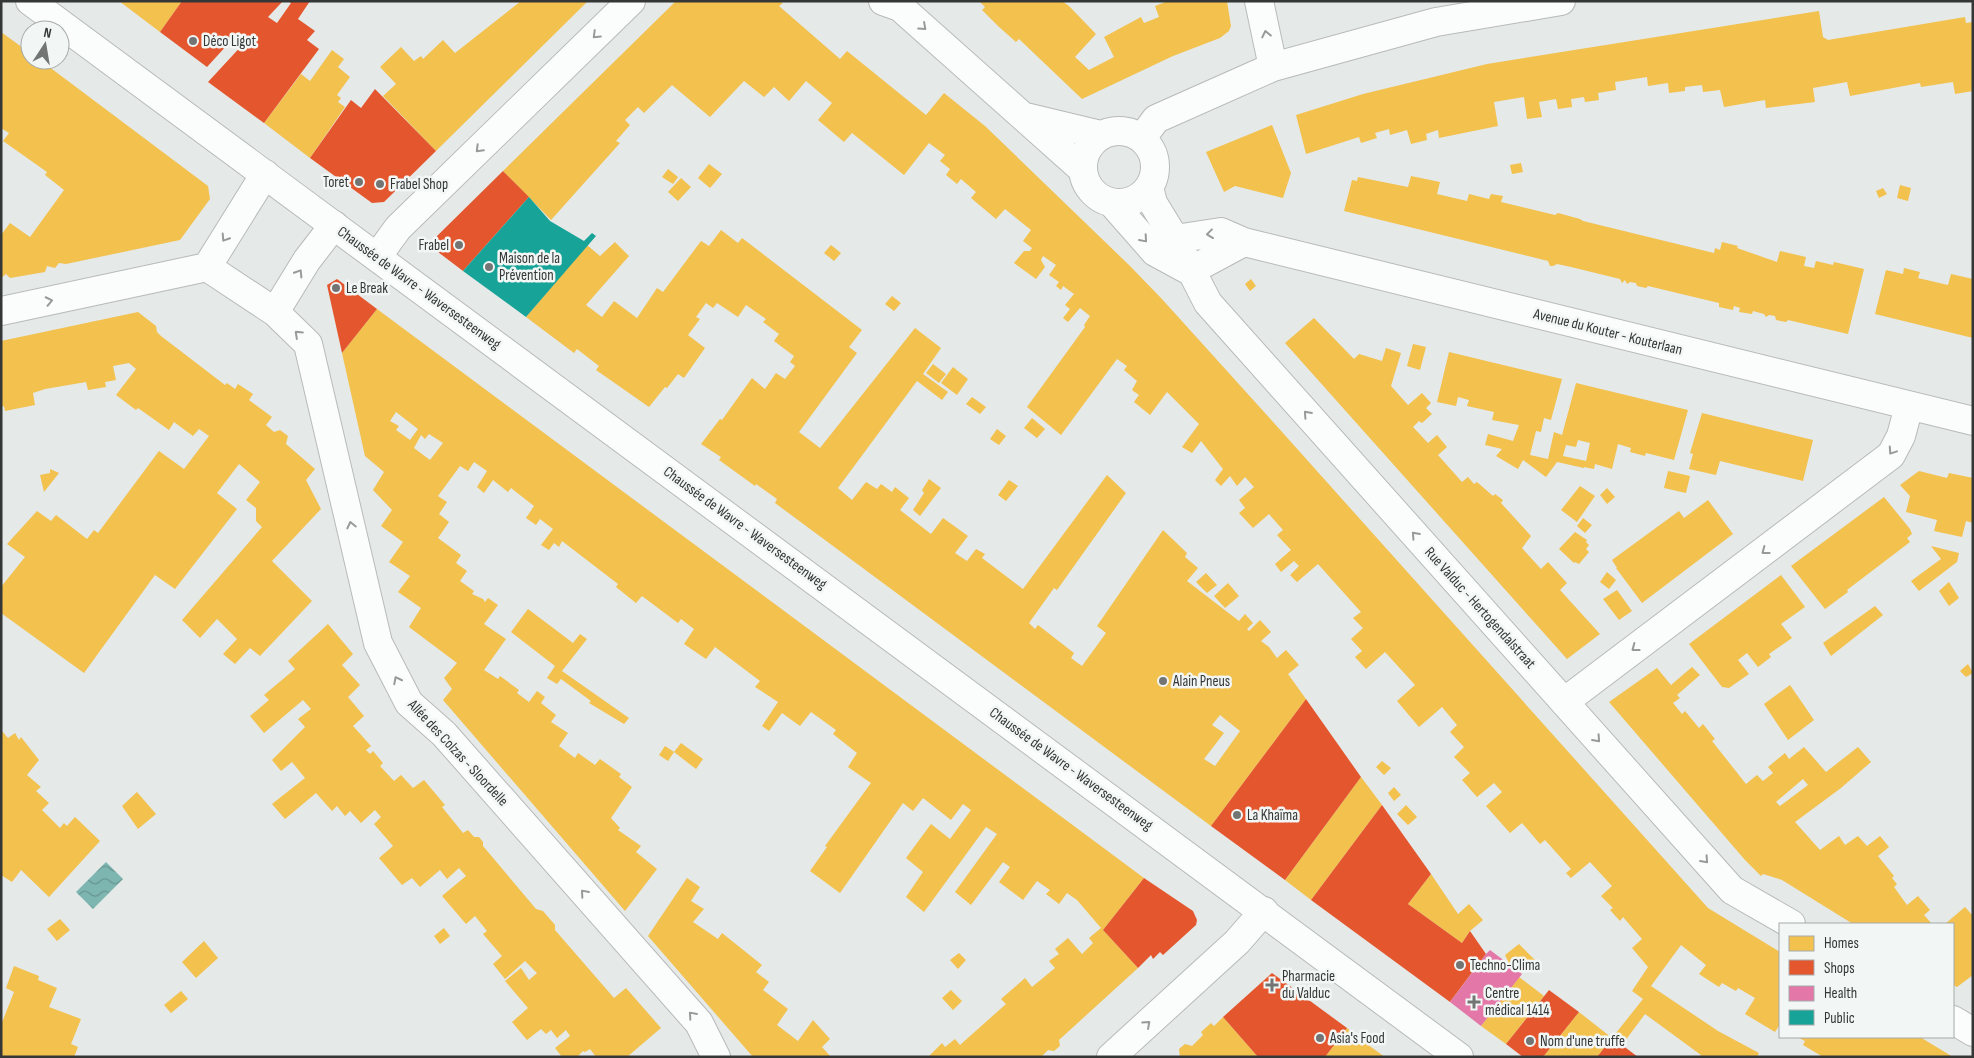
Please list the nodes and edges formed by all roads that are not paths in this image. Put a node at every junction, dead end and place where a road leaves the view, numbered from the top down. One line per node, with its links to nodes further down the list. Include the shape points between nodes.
1 (30, 1): 11 (street, Chaussée de Wavre - Waversesteenweg)
2 (631, 1): 17 (street, one-way to 17, via 398,228)
3 (883, 1): 7 (street, one-way to 7, via 900,7)
4 (1259, 1): 6 (street, one-way to 4)
5 (1561, 1): 6 (street, via 1436,22)
6 (1273, 67): 9 (street, via 1156,119)
7 (1024, 117): 8 (street); 10 (street)
8 (1102, 135): 9 (street, via 1120,130); 10 (street, via 1087,149)
9 (1142, 138): 12 (street, via 1155,161)
10 (1082, 169): 13 (street, via 1092,191)
11 (265, 174): 14 (street, Chaussée de Wavre - Waversesteenweg); 18 (street, one-way to 18)
12 (1149, 187): 13 (street, via 1139,197); 15 (street, Rue Valduc - Hertogendalstraat, via 1153,203)
13 (1112, 203): 19 (street, one-way to 19, via 1155,252)
14 (334, 225): 17 (street, Chaussée de Wavre - Waversesteenweg); 21 (street, one-way to 14, via 307,260)
15 (1174, 239): 16 (street, Avenue du Kouter - Kouterlaan, one-way to 15, via 1221,232); 19 (street, Rue Valduc - Hertogendalstraat)
16 (1244, 242): 19 (street); 22 (street, Avenue du Kouter - Kouterlaan)
17 (377, 257): 25 (street, Chaussée de Wavre - Waversesteenweg)
18 (207, 267): 20 (street, one-way to 18); 21 (street, Allée des Colzas - Sloordelle)
19 (1190, 271): 24 (street, Rue Valduc - Hertogendalstraat, one-way to 19, via 1208,303)
20 (1, 311)
21 (275, 312): 29 (street, Allée des Colzas - Sloordelle, one-way to 21, via 699,1023 444,734 409,703 378,643 308,344)
22 (1909, 406): 23 (street, Avenue du Kouter - Kouterlaan); 24 (street, one-way to 24, via 1901,436 1891,455)
23 (1973, 421)
24 (1564, 702): 26 (street, Rue Valduc - Hertogendalstraat, one-way to 26, via 1732,890)
25 (1264, 911): 30 (street, one-way to 25, via 1237,942); 31 (street, Chaussée de Wavre - Waversesteenweg)
26 (1789, 923)
27 (1954, 1021): 28 (street)
28 (1973, 1032)
29 (716, 1057)
30 (1111, 1057)
31 (1459, 1057)

